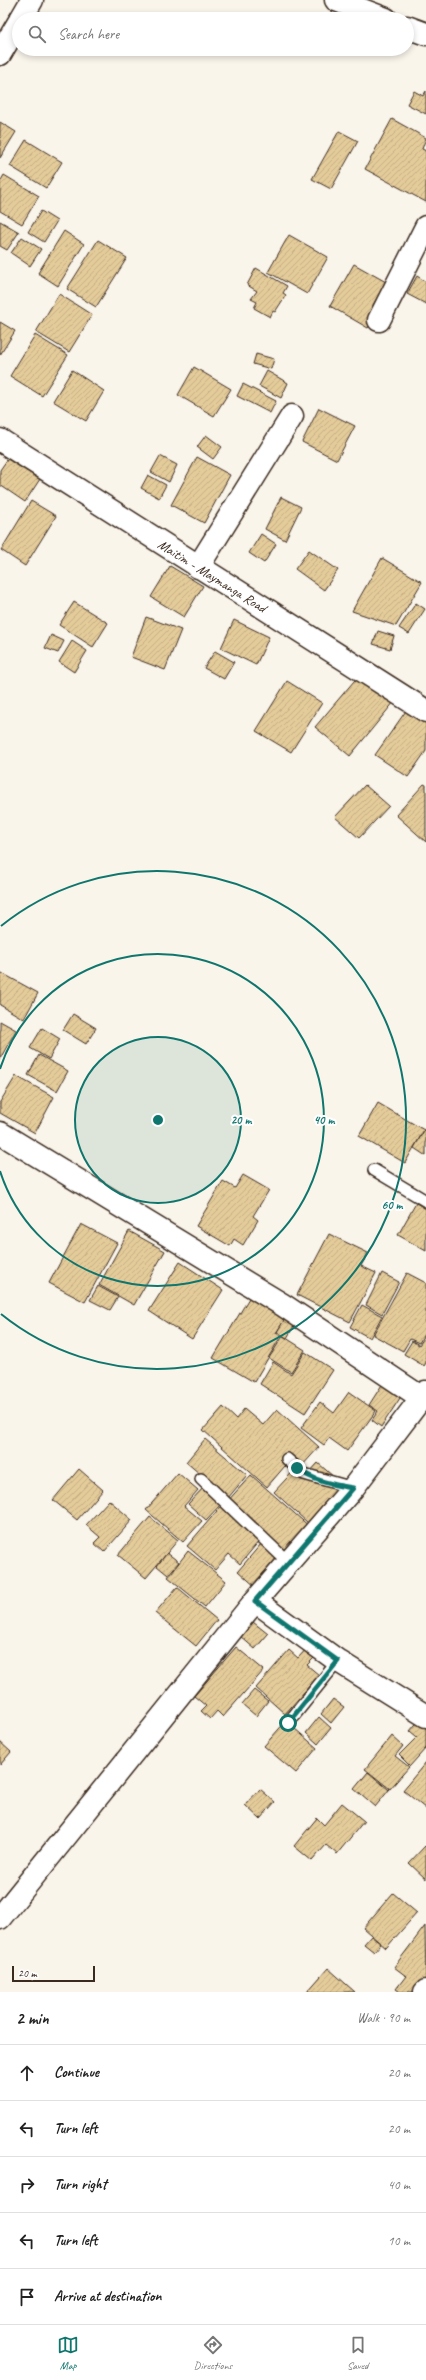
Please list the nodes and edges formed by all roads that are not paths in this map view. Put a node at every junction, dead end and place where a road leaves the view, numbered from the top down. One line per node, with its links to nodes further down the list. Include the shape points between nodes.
1 (32, 0): 3 (street)
2 (336, 0): 4 (street)
3 (24, 12)
4 (368, 12)
5 (414, 30): 7 (street)
6 (12, 34): 8 (street)
7 (426, 34)
8 (0, 54)
9 (426, 227): 10 (street)
10 (379, 320)
11 (292, 416): 13 (street)
12 (0, 440): 13 (street, Maitim - Maymanga Road)
13 (198, 568): 14 (street, Maitim - Maymanga Road)
14 (426, 711)
15 (0, 1133): 18 (street, via 283,1305)
16 (374, 1170): 17 (lane)
17 (426, 1201)
18 (424, 1395): 21 (street)
19 (286, 1459): 21 (lane, via 304,1474)
20 (201, 1479): 22 (lane)
21 (353, 1488): 22 (street)
22 (288, 1562): 23 (street)
23 (255, 1601): 24 (street); 27 (street)
24 (338, 1661): 25 (street); 26 (lane)
25 (426, 1716)
26 (288, 1723)
27 (0, 1918)

